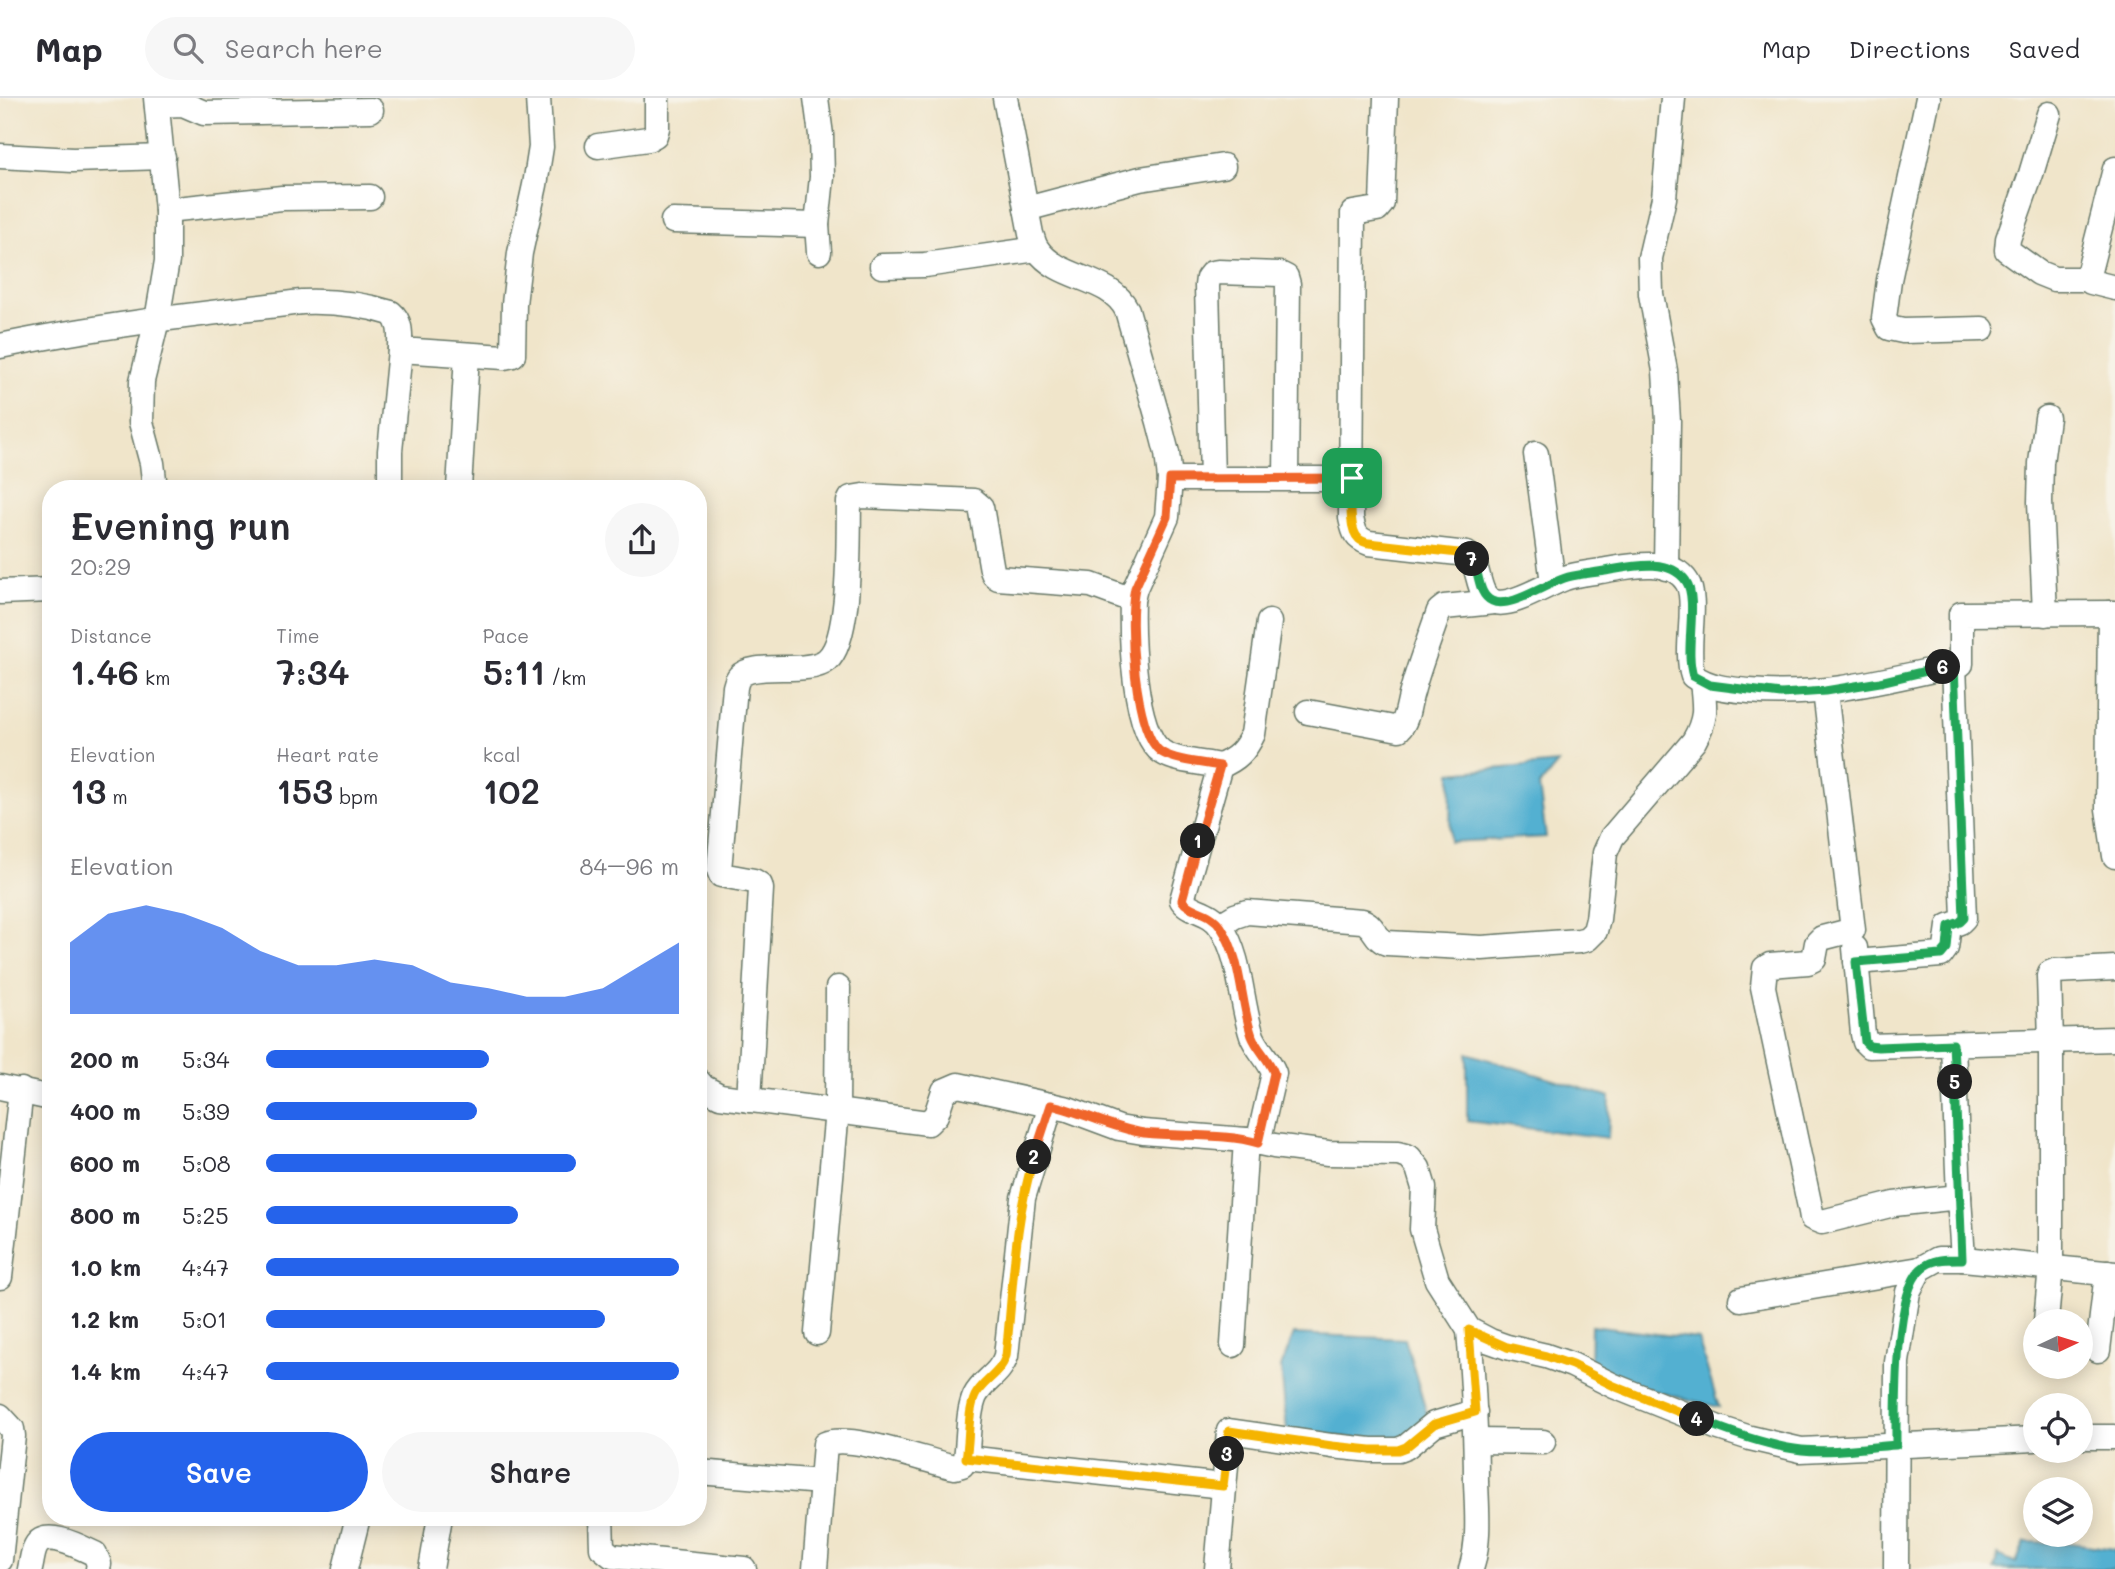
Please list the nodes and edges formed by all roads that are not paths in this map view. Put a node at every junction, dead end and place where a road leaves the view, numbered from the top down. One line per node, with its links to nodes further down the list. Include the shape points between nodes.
1 (538, 98): 30 (street, via 541,147 520,253 513,355)
2 (657, 98): 11 (street, via 655,135)
3 (816, 98): 20 (street, via 822,177)
4 (1005, 98): 17 (street)
5 (1386, 98): 34 (street, via 1382,203 1377,209 1353,213)
6 (1673, 98): 40 (street, via 1664,198 1650,258 1668,421)
7 (1928, 98): 27 (street, via 1884,318 1889,328 1903,331)
8 (157, 101): 9 (street, via 183,104 204,113); 13 (street)
9 (370, 110)
10 (2049, 114): 24 (street, via 2007,250 2054,279)
11 (598, 146)
12 (0, 156): 13 (street, via 73,160)
13 (163, 157): 18 (street)
14 (1223, 166): 17 (street, via 1140,179)
15 (2115, 169): 24 (street)
16 (370, 198): 18 (street, via 282,198)
17 (1026, 209): 21 (street)
18 (167, 210): 26 (street, via 167,261)
19 (673, 221): 20 (street)
20 (817, 225): 22 (street)
21 (1037, 248): 23 (street, via 925,265); 35 (street, via 1052,264 1121,299 1159,422)
22 (819, 252)
23 (882, 266)
24 (2089, 279): 25 (street)
25 (2115, 288)
26 (157, 320): 28 (street); 29 (street, via 302,302 343,303 391,313 399,325); 37 (street, via 142,381 141,422)
27 (1982, 329)
28 (0, 346)
29 (400, 350): 30 (street); 38 (street)
30 (467, 355): 39 (street)
31 (2046, 418): 47 (street, via 2040,502)
32 (1536, 454): 41 (street)
33 (1286, 478): 34 (street); 36 (street); 36 (street, via 1286,277 1217,272 1207,286)
34 (1352, 478): 45 (street, via 1351,518 1360,540 1467,554 1475,563 1484,595)
35 (1170, 479): 36 (street); 44 (street, via 1167,517)
36 (1212, 479)
37 (154, 480)
38 (390, 480)
39 (459, 480)
40 (1666, 568): 41 (street, via 1645,564); 50 (street, via 1677,571 1691,594 1689,665 1693,676)
41 (1553, 583): 45 (street, via 1507,603)
42 (42, 590): 43 (street)
43 (0, 592)
44 (1132, 600): 53 (street, via 1140,708 1148,735 1161,751); 67 (street, via 1091,585 1005,580 993,575 981,507 974,500 851,498 845,618 828,660 814,666 748,671 735,687 719,870 721,876 754,881 761,889)
45 (1494, 602): 52 (street, via 1439,611 1399,729)
46 (2113, 613): 47 (street); 54 (street)
47 (2045, 614): 49 (street, via 1961,614 1961,664)
48 (1269, 622): 53 (street, via 1253,734 1247,748)
49 (1954, 665): 51 (street); 58 (street, via 1964,918 1949,926 1947,948 1941,955)
50 (1702, 682): 51 (street, via 1781,694); 56 (street, via 1706,711 1694,741 1612,837 1605,853 1598,919 1587,939 1482,948 1387,943 1362,921 1247,912)
51 (1825, 691): 57 (street)
52 (1308, 712)
53 (1220, 766): 56 (street, via 1182,900)
54 (2112, 814): 55 (street)
55 (2115, 856)
56 (1220, 925): 70 (street, via 1230,943 1254,1041 1274,1073)
57 (1853, 930): 58 (street); 71 (street, via 1822,938 1814,959 1770,965 1763,975 1812,1218 1822,1222 1894,1204)
58 (1856, 962): 63 (street, via 1863,1034 1869,1046)
59 (2115, 968): 62 (street, via 2050,973)
60 (838, 988): 69 (street)
61 (2115, 1039): 62 (street)
62 (2051, 1041): 63 (street); 73 (street)
63 (1953, 1044): 71 (street)
64 (11, 1088): 66 (street); 76 (street)
65 (707, 1089): 67 (street)
66 (42, 1096)
67 (749, 1100): 69 (street)
68 (1051, 1105): 69 (street, via 958,1085 944,1091 936,1115 928,1123); 70 (street, via 1119,1128); 91 (street, via 1023,1198 1006,1356 1003,1366 975,1395)
69 (837, 1110): 80 (street)
70 (1252, 1141): 79 (street, via 1328,1153 1409,1157 1424,1188 1422,1229 1437,1280); 81 (street)
71 (1959, 1197): 72 (street)
72 (1962, 1259): 73 (street); 74 (street, via 1938,1259)
73 (2051, 1266): 75 (street); 78 (street)
74 (1920, 1269): 77 (street); 90 (street, via 1908,1292 1902,1327)
75 (2111, 1273): 82 (street)
76 (0, 1277)
77 (1741, 1299)
78 (2047, 1309)
79 (1469, 1330): 83 (street); 90 (street, via 1507,1347 1572,1365 1750,1438 1801,1450)
80 (817, 1333)
81 (1233, 1345)
82 (2098, 1350)
83 (1475, 1412): 88 (street); 94 (street, via 1434,1424 1398,1450 1345,1448 1229,1431)
84 (0, 1416): 95 (street, via 13,1436)
85 (2093, 1437): 86 (street)
86 (2115, 1437)
87 (2023, 1439): 90 (street)
88 (1476, 1441): 89 (street); 107 (street, via 1477,1518)
89 (1543, 1442)
90 (1896, 1445): 108 (street)
91 (966, 1458): 93 (street, via 955,1467 860,1444 827,1442); 94 (street)
92 (707, 1473): 93 (street)
93 (821, 1482): 105 (street)
94 (1223, 1486): 106 (street)
95 (2, 1521): 99 (street)
96 (356, 1526): 102 (street)
97 (438, 1526): 103 (street)
98 (601, 1526): 104 (street, via 602,1548 612,1556)
99 (0, 1560)
100 (30, 1569): 101 (street, via 35,1547 47,1539 59,1539 95,1554)
101 (98, 1569)
102 (345, 1569)
103 (431, 1569)
104 (740, 1569)
105 (815, 1569)
106 (1217, 1569)
107 (1471, 1569)
108 (1896, 1569)

